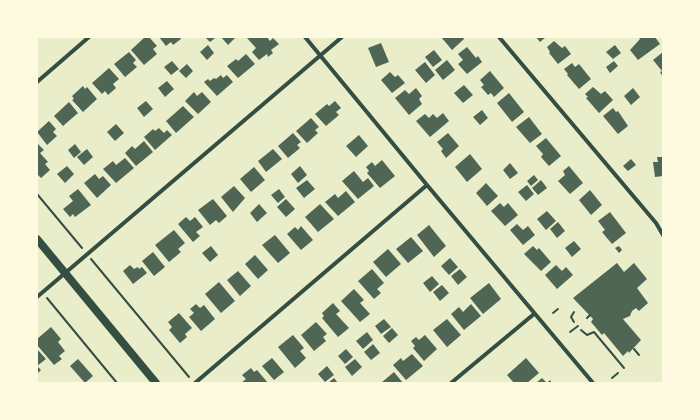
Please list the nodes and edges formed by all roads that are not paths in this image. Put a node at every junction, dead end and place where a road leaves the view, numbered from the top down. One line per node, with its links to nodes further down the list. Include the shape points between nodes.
1 (89, 37): 6 (street)
2 (305, 37): 5 (street)
3 (342, 37): 5 (street)
4 (499, 37): 8 (street)
5 (322, 56): 7 (street); 12 (street)
6 (37, 82)
7 (427, 186): 14 (street); 16 (street)
8 (656, 223): 9 (street); 10 (street)
9 (663, 223)
10 (663, 235)
11 (37, 239): 12 (main road)
12 (65, 273): 13 (street); 15 (main road)
13 (37, 297)
14 (534, 314): 17 (street); 18 (street)
15 (156, 383)
16 (194, 383)
17 (451, 383)
18 (593, 383)

